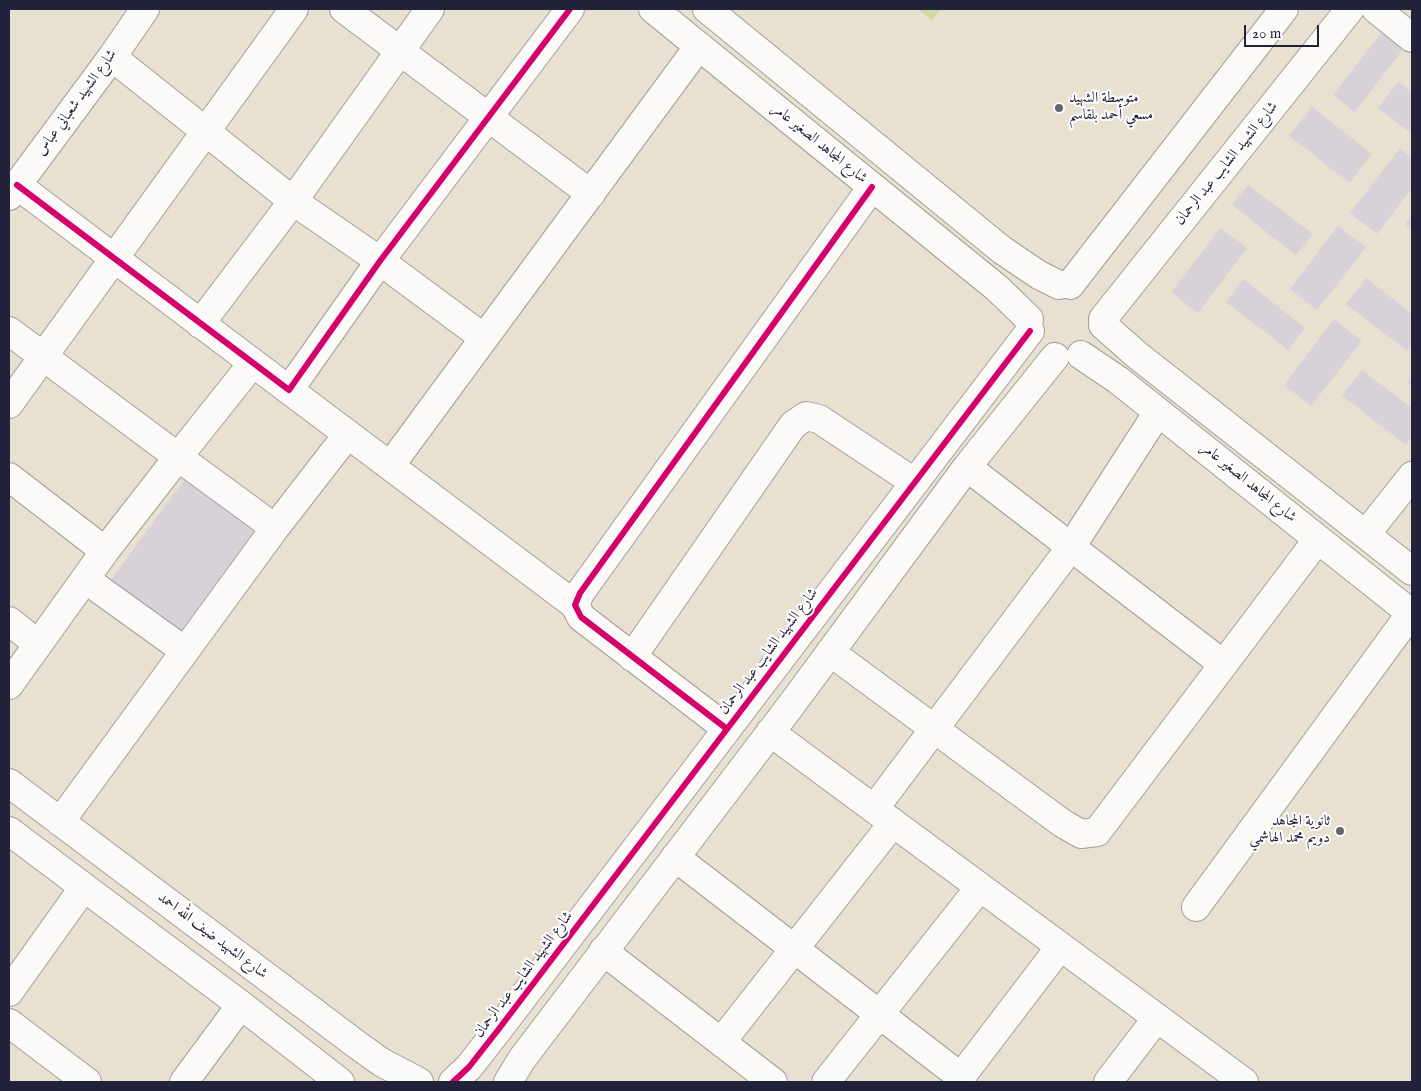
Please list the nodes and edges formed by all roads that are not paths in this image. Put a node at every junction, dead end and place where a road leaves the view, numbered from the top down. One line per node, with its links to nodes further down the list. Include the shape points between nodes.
1 (294, 9): 16 (street)
2 (344, 9): 13 (street)
3 (430, 9): 13 (street)
4 (570, 9): 15 (street)
5 (653, 9): 12 (street, شارع المجاهد الصغير عامر)
6 (707, 9): 23 (street, via 1002,250)
7 (1284, 9): 23 (street)
8 (1350, 9): 24 (street, شارع الشهيد الشايب عبد الرحمان)
9 (1376, 9): 11 (street)
10 (140, 10): 14 (street, شارع الشهيد شعباني عباس)
11 (1412, 38)
12 (699, 46): 17 (street, شارع المجاهد الصغير عامر); 19 (street)
13 (400, 50): 15 (street); 20 (street)
14 (112, 57): 16 (street); 18 (street, شارع الشهيد شعباني عباس)
15 (488, 117): 19 (street); 22 (street)
16 (206, 132): 20 (street); 21 (street)
17 (872, 187): 26 (street, شارع المجاهد الصغير عامر, via 997,288); 49 (street, via 580,593)
18 (13, 191): 21 (street)
19 (591, 194): 28 (street)
20 (293, 201): 22 (street); 25 (street)
21 (113, 259): 25 (street); 29 (street)
22 (380, 261): 28 (street); 32 (street)
23 (1064, 285): 24 (street, via 1080,287 1096,300); 26 (street, via 1048,289 1038,297 1032,307)
24 (1103, 322): 30 (street, via 1100,337 1092,348); 43 (street, شارع المجاهد الصغير عامر, via 1137,355)
25 (200, 324): 31 (street)
26 (1030, 325): 30 (street, via 1035,342 1044,351); 41 (street, شارع الشهيد الشايب عبد الرحمان)
27 (9, 331): 29 (street)
28 (484, 338): 37 (street)
29 (43, 356): 33 (street); 36 (street)
30 (1068, 356): 34 (street, شارع المجاهد الصغير عامر, via 1118,380); 38 (street)
31 (252, 364): 32 (street); 36 (street)
32 (289, 390): 35 (street)
33 (9, 404)
34 (1158, 412): 44 (street, شارع المجاهد الصغير عامر); 45 (street)
35 (348, 434): 37 (street); 42 (street)
36 (178, 457): 42 (street); 46 (street)
37 (390, 466): 49 (street)
38 (967, 467): 45 (street); 54 (street)
39 (1412, 476): 43 (street)
40 (9, 477): 46 (street)
41 (914, 482): 55 (street, via 819,419 806,416 793,425); 59 (street, شارع الشهيد الشايب عبد الرحمان)
42 (275, 528): 53 (street)
43 (1366, 534): 47 (street, شارع المجاهد الصغير عامر)
44 (1318, 539): 50 (street, شارع المجاهد الصغير عامر); 56 (street)
45 (1071, 547): 56 (street); 58 (street)
46 (105, 551): 48 (street)
47 (1412, 571)
48 (85, 579): 52 (street); 53 (street)
49 (575, 606): 55 (street, via 581,617)
50 (1411, 613): 68 (street)
51 (9, 621): 52 (street)
52 (38, 644): 57 (street)
53 (185, 651): 63 (street)
54 (830, 652): 58 (street); 60 (street)
55 (632, 657): 59 (street)
56 (1223, 664): 58 (street, via 1098,832 1082,834 1062,823)
57 (9, 685)
58 (935, 728): 62 (street)
59 (726, 729): 85 (street, شارع الشهيد الشايب عبد الرحمان, via 475,1060)
60 (770, 732): 62 (street); 65 (street)
61 (9, 783): 63 (street, شارع الشهيد ضيف الله احمد)
62 (884, 816): 67 (street); 70 (street)
63 (60, 822): 84 (street, شارع الشهيد ضيف الله احمد, via 356,1044 381,1062)
64 (9, 830): 66 (street)
65 (675, 857): 70 (street); 71 (street)
66 (84, 887): 72 (street); 73 (street)
67 (980, 887): 69 (street); 74 (street)
68 (1196, 907)
69 (1060, 947): 75 (street); 80 (street)
70 (795, 949): 74 (street); 77 (street)
71 (603, 951): 77 (street); 86 (street)
72 (9, 992)
73 (241, 1005): 82 (street); 83 (street)
74 (879, 1014): 80 (street); 87 (street)
75 (1157, 1018): 78 (street); 88 (street)
76 (9, 1023): 81 (street)
77 (722, 1041): 79 (street)
78 (1216, 1074): 89 (street)
79 (758, 1078)
80 (959, 1080)
81 (87, 1082)
82 (184, 1082)
83 (340, 1082)
84 (419, 1082)
85 (453, 1082)
86 (508, 1082)
87 (826, 1082)
88 (1108, 1082)
89 (1244, 1082)

